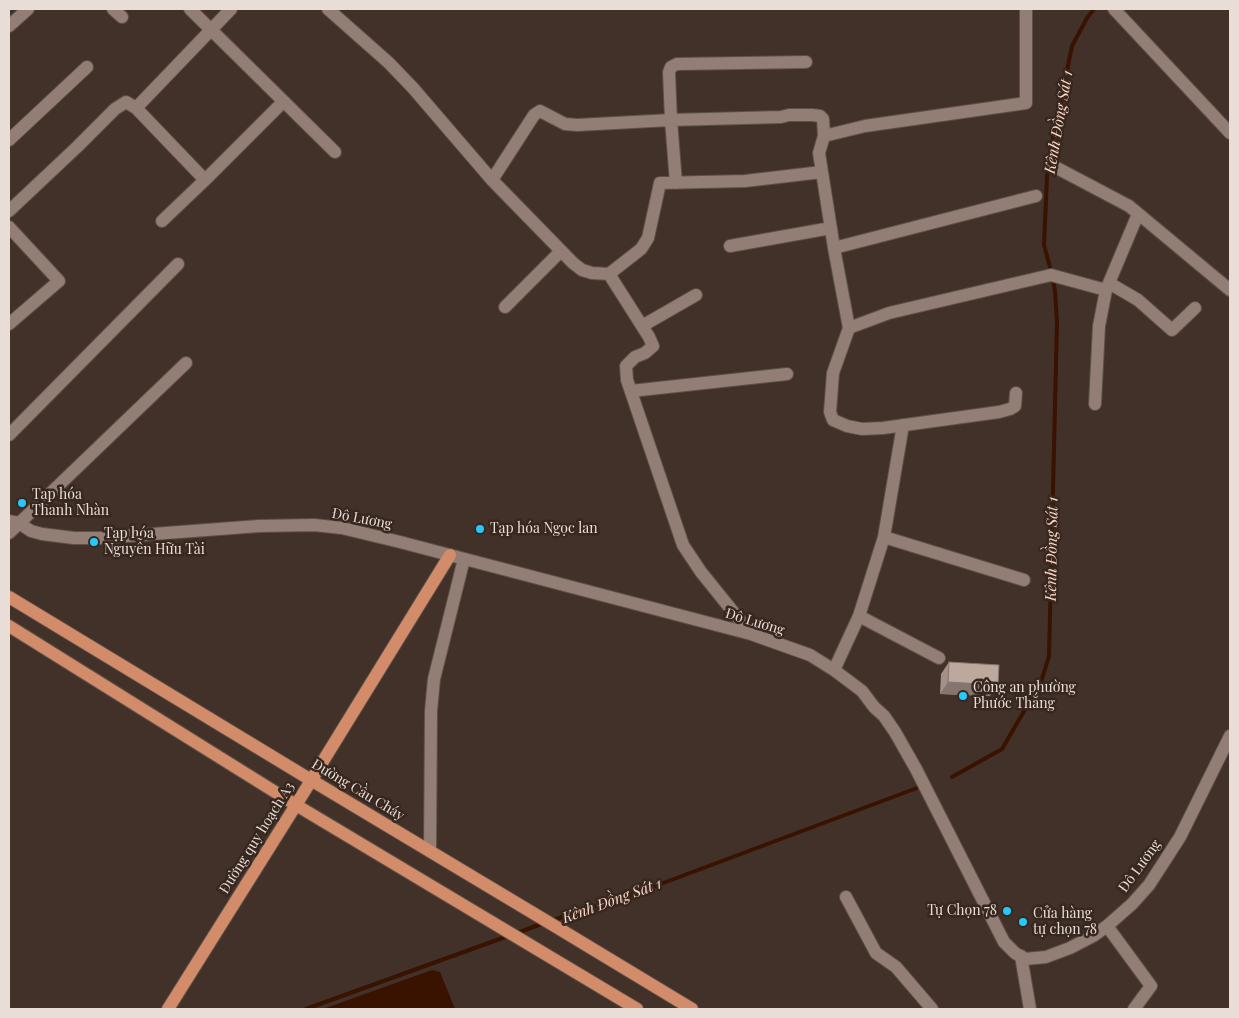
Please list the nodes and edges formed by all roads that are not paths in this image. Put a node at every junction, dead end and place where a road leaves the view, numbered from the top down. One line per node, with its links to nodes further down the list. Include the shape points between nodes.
1 (28, 9): 7 (street)
2 (190, 9): 8 (street)
3 (232, 9): 8 (street)
4 (328, 9): 21 (street, via 389,62)
5 (1114, 9): 14 (street)
6 (1026, 10): 15 (street, via 1026,103 866,126)
7 (9, 26)
8 (212, 30): 11 (street); 12 (street)
9 (806, 62): 13 (street, via 674,65 669,72)
10 (87, 67): 16 (street)
11 (284, 102): 17 (street); 20 (street)
12 (136, 108): 20 (street); 24 (street, via 126,102 115,109)
13 (671, 120): 15 (street, via 812,115 822,119); 21 (street, via 577,125 565,124 538,112); 22 (street)
14 (1230, 133)
15 (824, 136): 19 (street, via 819,153)
16 (9, 140)
17 (335, 152)
18 (1057, 168): 25 (street, via 1129,206)
19 (822, 172): 22 (street, via 745,181); 28 (street)
20 (205, 180): 26 (street)
21 (492, 180): 31 (street)
22 (676, 183): 33 (street, via 660,183 648,238 641,249)
23 (1036, 196): 30 (street)
24 (9, 211)
25 (1138, 214): 34 (street); 35 (street)
26 (162, 220)
27 (9, 227): 39 (street, via 60,281)
28 (831, 228): 29 (street); 30 (street)
29 (730, 246)
30 (834, 248): 41 (street)
31 (561, 251): 33 (street, via 582,270); 37 (street)
32 (178, 264): 48 (street)
33 (608, 274): 40 (street)
34 (1107, 286): 38 (street, via 1138,300 1172,330); 41 (street, via 1052,275 889,314); 46 (street, via 1099,326)
35 (1230, 290)
36 (696, 295): 40 (street)
37 (505, 307)
38 (1195, 308)
39 (9, 324)
40 (642, 326): 44 (street, via 653,346 626,366)
41 (849, 328): 47 (street, via 833,373 830,412 833,420 862,429)
42 (186, 363): 49 (street)
43 (787, 374): 44 (street)
44 (631, 391): 58 (street, via 683,546)
45 (1016, 394): 47 (street, via 1015,406 1010,409)
46 (1095, 404)
47 (903, 425): 51 (street)
48 (9, 435)
49 (14, 522): 50 (street); 52 (street, Đô Lương, via 42,534 74,538 314,525 342,528)
50 (9, 533)
51 (884, 537): 54 (street); 56 (street)
52 (450, 555): 53 (street, Đô Lương); 62 (main road, Đường quy hoạch A3)
53 (464, 559): 58 (street, Đô Lương); 64 (street, via 434,679)
54 (1024, 580)
55 (9, 596): 62 (main road, Đường Cầu Cháy)
56 (858, 616): 59 (street); 60 (street)
57 (9, 626): 63 (main road)
58 (751, 634): 60 (street, Đô Lương, via 810,655)
59 (939, 658)
60 (834, 670): 67 (street, Đô Lương, via 862,691 895,732 1004,942)
61 (1230, 736): 66 (street, Đô Lương, via 1180,837 1149,885)
62 (311, 780): 63 (main road, Đường quy hoạch A3); 64 (main road, Đường Cầu Cháy)
63 (296, 805): 68 (main road, Đường quy hoạch A3); 69 (main road)
64 (430, 851): 70 (main road, Đường Cầu Cháy)
65 (846, 897): 71 (street, via 876,953 896,967)
66 (1107, 926): 67 (street, Đô Lương, via 1070,948 1046,957 1025,959); 73 (street, via 1151,986)
67 (1021, 956): 72 (street)
68 (168, 1009)
69 (637, 1009)
70 (692, 1009)
71 (932, 1009)
72 (1030, 1009)
73 (1134, 1009)

